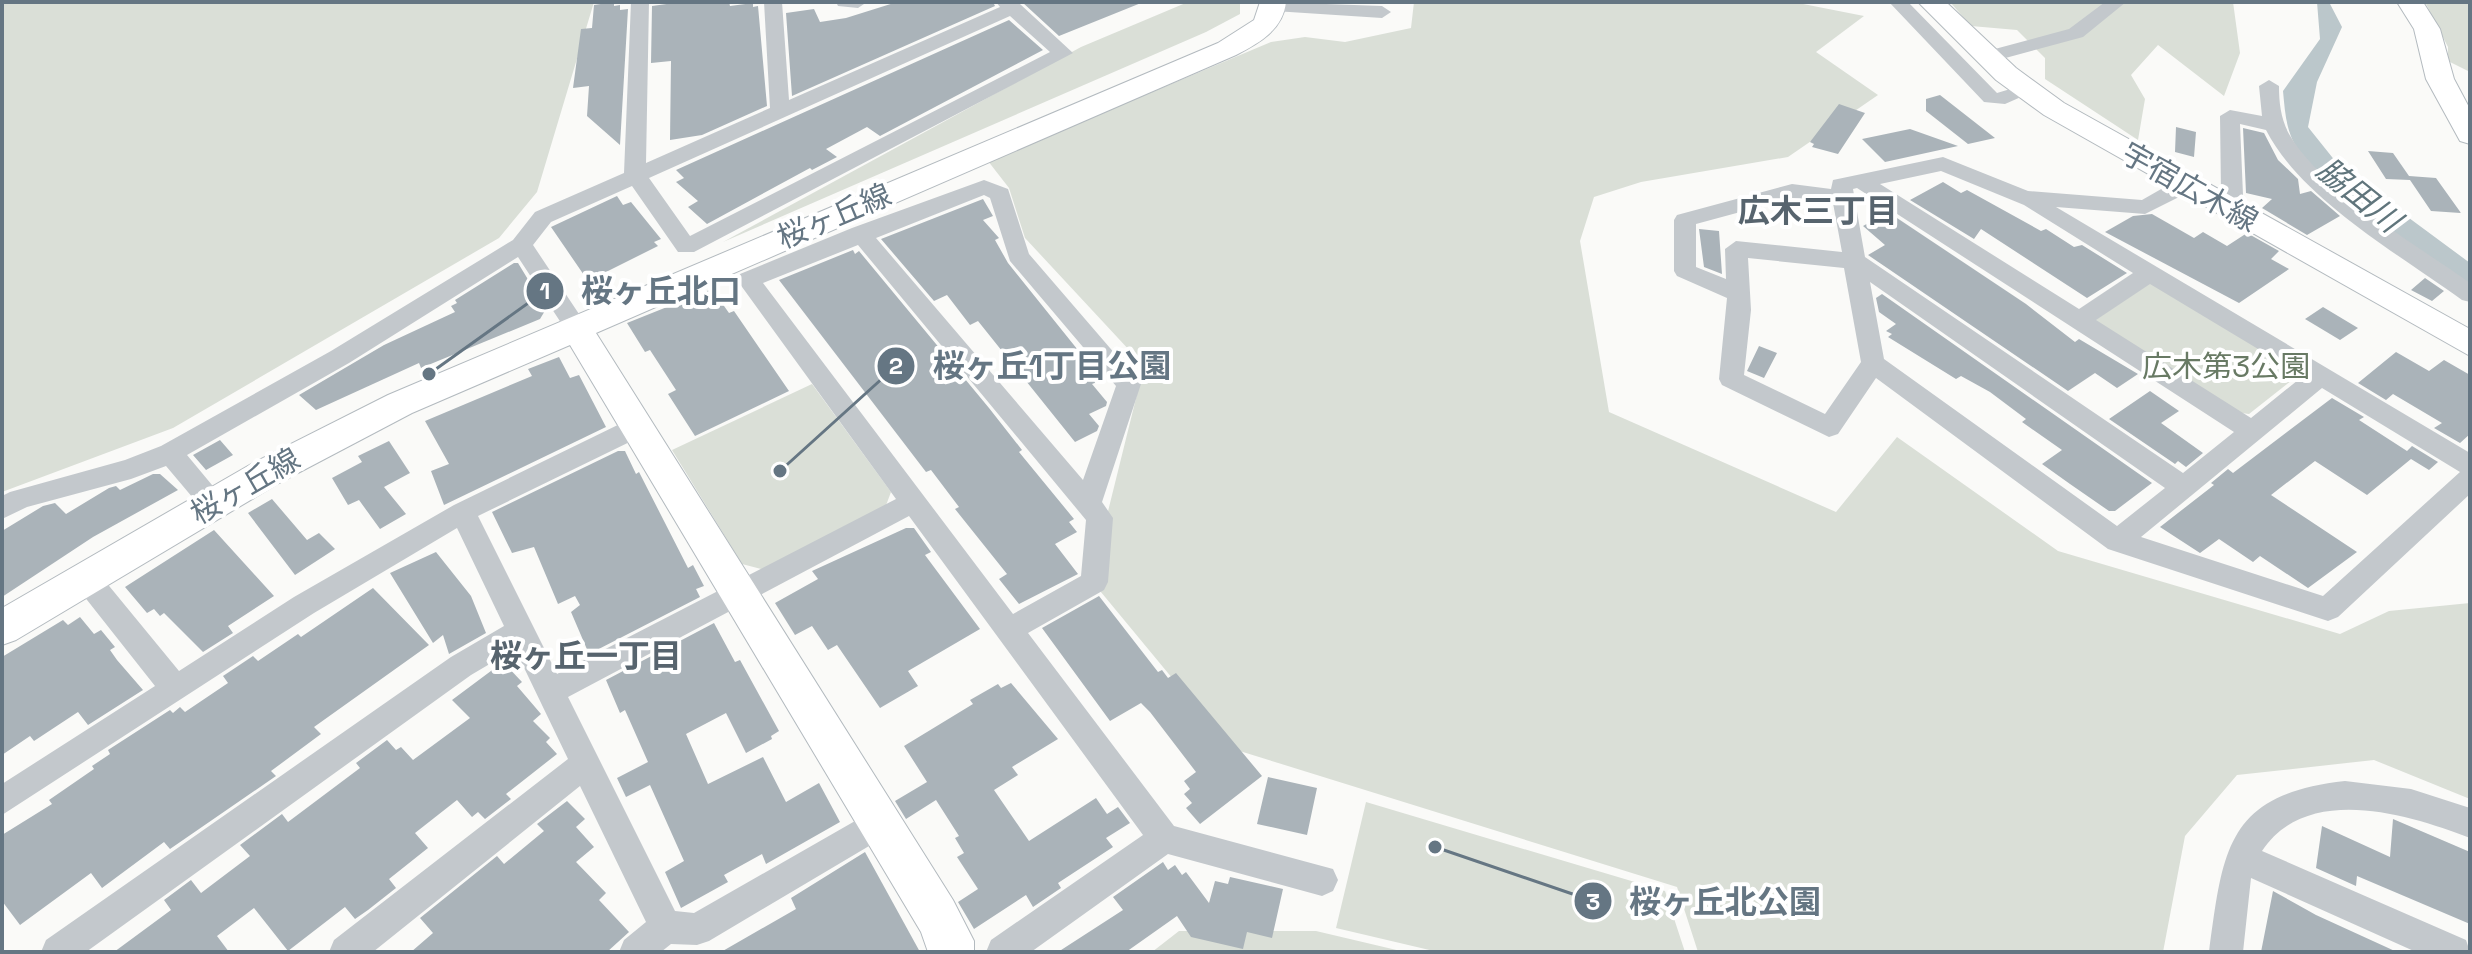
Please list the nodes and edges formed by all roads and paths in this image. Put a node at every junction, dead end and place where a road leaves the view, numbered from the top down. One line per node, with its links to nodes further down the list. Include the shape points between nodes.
1 (640, 2): 18 (street)
2 (773, 2): 15 (street)
3 (845, 2): 4 (street)
4 (858, 2)
5 (1898, 2): 14 (street, via 1981,93 1995,99)
6 (1931, 2): 12 (street, 宇宿広木線)
7 (2117, 2): 12 (street, via 2076,33)
8 (2410, 2): 17 (street, via 2427,29 2440,79)
9 (1273, 4): 11 (street); 30 (street, 桜ヶ丘線, via 1258,31 1227,49)
10 (1009, 5): 15 (street); 18 (street, via 1063,53 686,247)
11 (1382, 12)
12 (1987, 57): 14 (street, 宇宿広木線)
13 (2269, 86): 16 (street)
14 (2027, 90): 19 (street, 宇宿広木線)
15 (780, 110): 18 (street)
16 (2274, 125): 22 (street, via 2230,116 2232,195); 28 (street, via 2305,167)
17 (2470, 135)
18 (635, 174): 24 (street, via 554,211)
19 (2185, 185): 21 (street, via 2145,207); 22 (street, 宇宿広木線)
20 (1852, 189): 21 (street, via 1943,164); 25 (street); 27 (street, via 1792,191 1685,220 1685,271); 29 (street)
21 (2025, 198): 26 (street)
22 (2221, 204): 31 (street, 宇宿広木線)
23 (860, 233): 40 (street, via 748,280); 42 (street); 42 (street, via 984,187 1000,194 1018,256 1129,384)
24 (521, 245): 30 (street); 36 (street, via 340,357)
25 (1855, 261): 27 (street, via 1736,249); 32 (street); 39 (street)
26 (2150, 273): 29 (street); 33 (street)
27 (1739, 294): 32 (street, via 1731,379 1829,427)
28 (2470, 294)
29 (2079, 320): 35 (street)
30 (575, 326): 34 (street); 41 (street, 桜ヶ丘線, via 359,424)
31 (2470, 344)
32 (1873, 363): 45 (street)
33 (2320, 376): 35 (street); 37 (street)
34 (637, 427): 44 (street); 47 (street)
35 (2252, 431): 39 (street)
36 (170, 453): 41 (street); 43 (street, via 19,499)
37 (2470, 465)
38 (2470, 478): 45 (street, via 2328,609)
39 (2184, 487): 45 (street)
40 (913, 502): 47 (street); 49 (street)
41 (213, 504): 46 (street, 桜ヶ丘線)
42 (1088, 504): 49 (street, via 1100,518 1094,582)
43 (2, 509)
44 (463, 512): 50 (street); 51 (street, via 339,583)
45 (2118, 541)
46 (86, 578): 48 (street, 桜ヶ丘線); 51 (street)
47 (737, 594): 52 (street); 55 (street)
48 (2, 628)
49 (1009, 630): 57 (street)
50 (521, 631): 52 (street); 61 (street, via 461,666)
51 (175, 688): 54 (street)
52 (551, 692): 53 (street)
53 (586, 763): 60 (street); 62 (street)
54 (2, 801)
55 (880, 823): 60 (street, via 697,929); 64 (street, via 951,941)
56 (2470, 823): 58 (street, via 2410,803 2334,796 2276,816 2256,830)
57 (1164, 838): 59 (street); 65 (street)
58 (2240, 857): 66 (street); 67 (street)
59 (1322, 880)
60 (665, 927): 63 (street)
61 (58, 952)
62 (346, 952)
63 (636, 952)
64 (951, 952)
65 (1003, 952)
66 (2226, 952)
67 (2454, 952)

